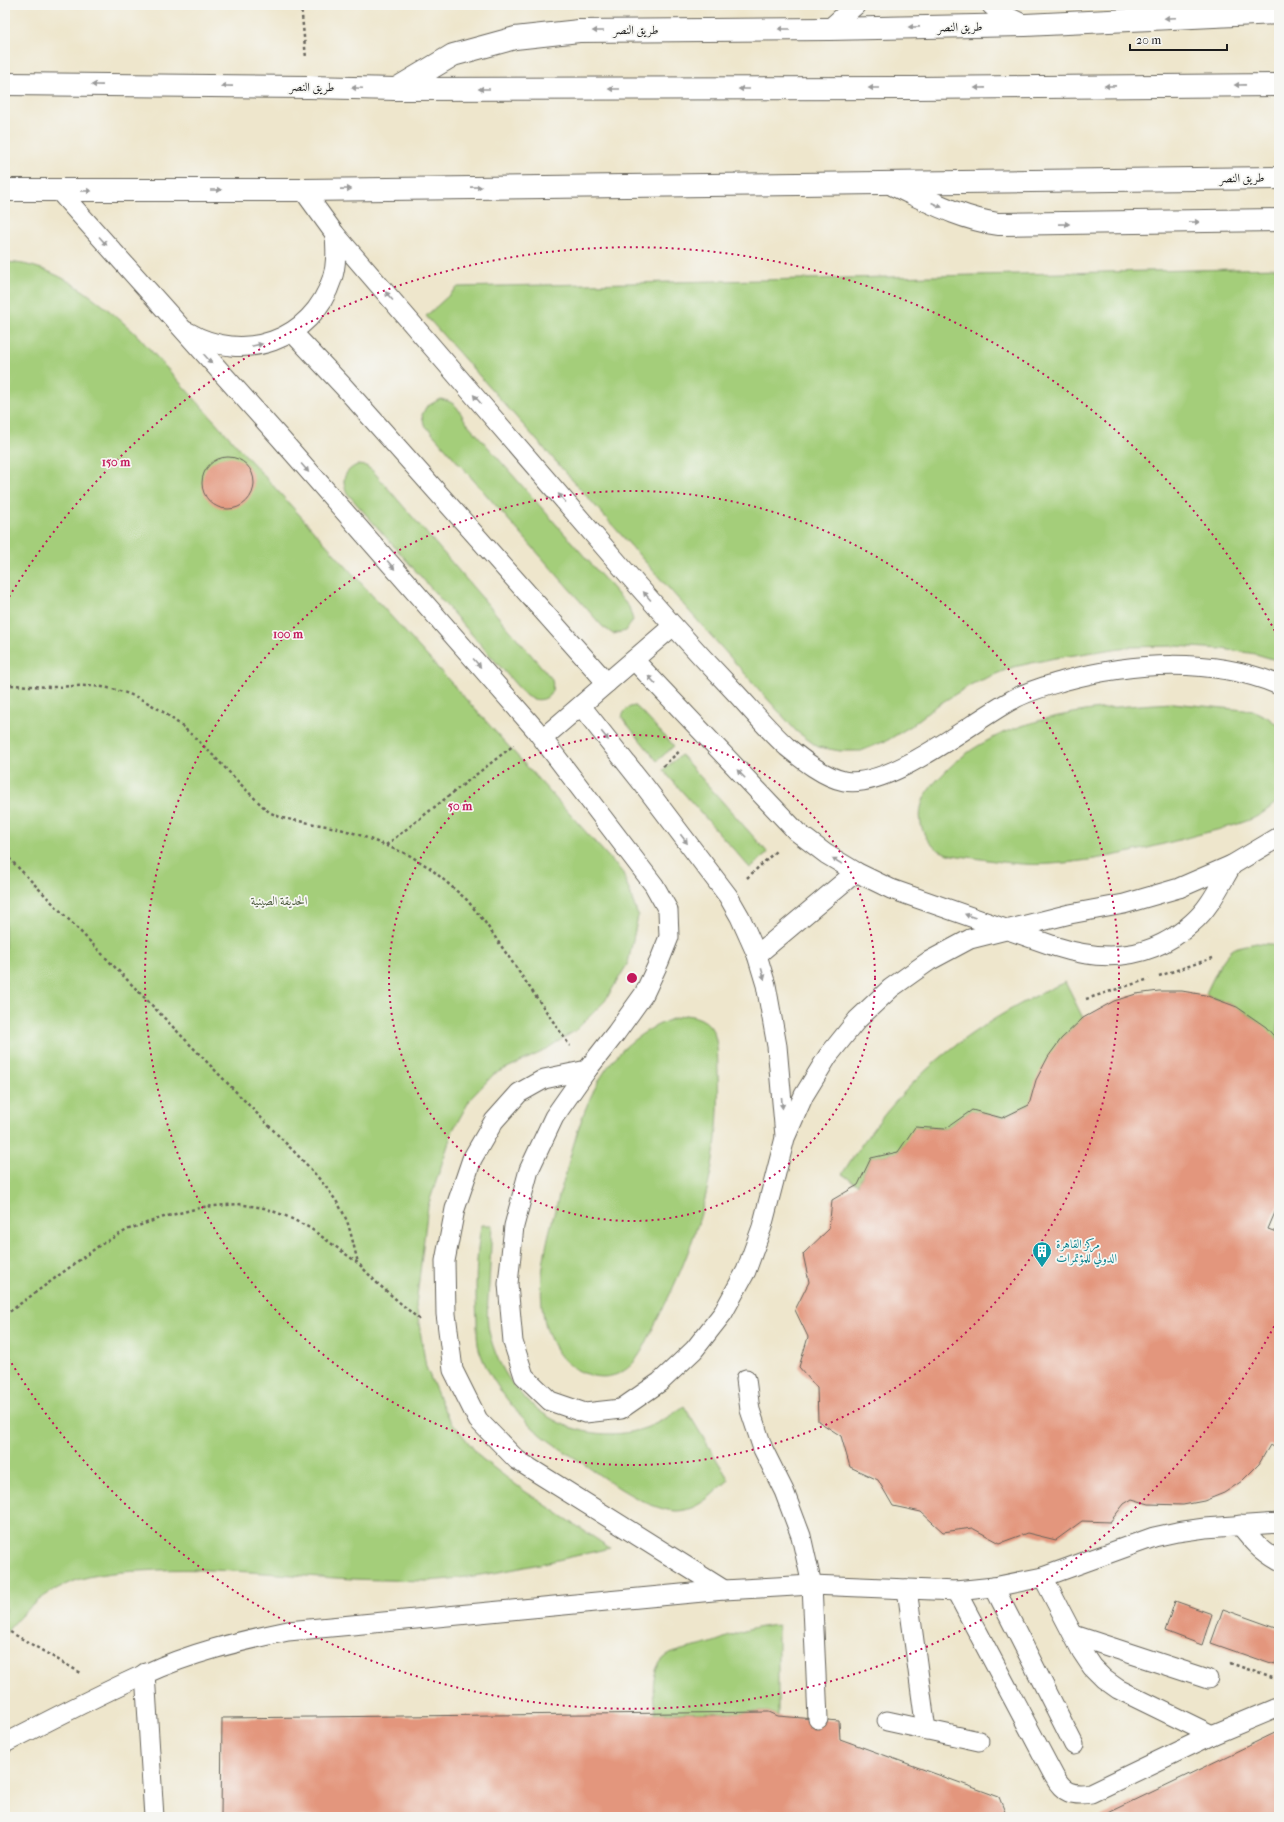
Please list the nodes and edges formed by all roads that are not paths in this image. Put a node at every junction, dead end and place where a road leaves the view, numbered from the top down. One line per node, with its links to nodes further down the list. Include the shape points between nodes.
1 (856, 5): 6 (lane)
2 (991, 5): 5 (lane, via 1000,13)
3 (1202, 11): 4 (highway, طريق النصر); 5 (highway, طريق النصر, one-way to 5)
4 (1279, 13)
5 (1025, 25): 6 (highway, طريق النصر, one-way to 6)
6 (829, 29): 9 (highway, طريق النصر, one-way to 9, via 579,31 515,38 453,55)
7 (5, 84): 9 (highway, طريق النصر, one-way to 7)
8 (1279, 85): 9 (highway, one-way to 9)
9 (396, 89)
10 (1279, 178): 11 (highway, طريق النصر)
11 (889, 182): 13 (highway, طريق النصر, one-way to 11); 15 (highway, one-way to 15, via 956,213 977,221 998,224)
12 (5, 190): 14 (highway, طريق النصر)
13 (303, 190): 14 (highway, طريق النصر, one-way to 13); 16 (lane)
14 (59, 191): 17 (lane, one-way to 17)
15 (1279, 220)
16 (335, 234): 18 (lane, via 337,256 332,279 323,300 309,318); 19 (lane, one-way to 16)
17 (180, 327): 18 (lane, one-way to 18, via 201,339 224,346 239,347 270,342); 24 (lane, one-way to 24)
18 (292, 332): 21 (lane)
19 (672, 626): 20 (lane); 22 (lane, via 785,745 812,768 845,782 872,780 901,770 1015,697 1082,676 1117,669 1187,666 1257,676)
20 (634, 660): 21 (lane); 27 (lane, one-way to 20, via 797,832)
21 (607, 683): 23 (lane)
22 (1279, 685)
23 (581, 706): 24 (lane); 29 (lane, one-way to 29, via 728,896)
24 (539, 734): 30 (lane, via 654,885 668,910 669,937 644,994)
25 (1279, 837): 26 (lane)
26 (1232, 865): 28 (lane, via 1179,888 1138,900); 28 (lane, via 1211,900 1193,923 1170,940 1143,952 1100,957 1078,954)
27 (856, 872): 28 (lane, one-way to 27, via 892,889); 29 (lane)
28 (1007, 929): 31 (lane, via 970,939 929,961 891,988 857,1020 828,1056 804,1095)
29 (757, 955): 31 (lane, one-way to 31, via 766,985 777,1046)
30 (586, 1070): 31 (lane, via 554,1117 529,1170 514,1226 508,1284 513,1342 524,1376 550,1401 585,1413 621,1409 660,1382 694,1350 723,1313 746,1271 762,1227); 40 (lane, via 544,1079 518,1092 494,1121 472,1159 455,1209 445,1261 446,1314 453,1370 478,1420 517,1460)
31 (785, 1138)
32 (746, 1379): 37 (lane, via 750,1410 763,1449 784,1491 801,1536)
33 (1279, 1522): 34 (lane)
34 (1240, 1525): 35 (lane, via 1264,1553); 36 (lane, via 1205,1528 1154,1538)
35 (1279, 1561)
36 (1043, 1576): 38 (lane); 42 (lane)
37 (812, 1585): 39 (lane); 40 (lane); 46 (lane)
38 (994, 1587): 41 (lane); 52 (lane)
39 (907, 1589): 41 (lane); 48 (lane)
40 (724, 1590): 43 (lane, via 288,1631 243,1640)
41 (956, 1591): 49 (lane, via 1059,1786 1068,1792 1079,1795 1091,1793)
42 (1074, 1635): 44 (lane); 49 (lane, via 1092,1667 1104,1679 1118,1689)
43 (145, 1674): 51 (lane); 53 (lane)
44 (1208, 1679)
45 (1279, 1707): 49 (lane)
46 (818, 1719)
47 (887, 1721): 48 (lane)
48 (926, 1730): 50 (lane)
49 (1212, 1735)
50 (979, 1741)
51 (5, 1744)
52 (1074, 1745)
53 (154, 1817)

